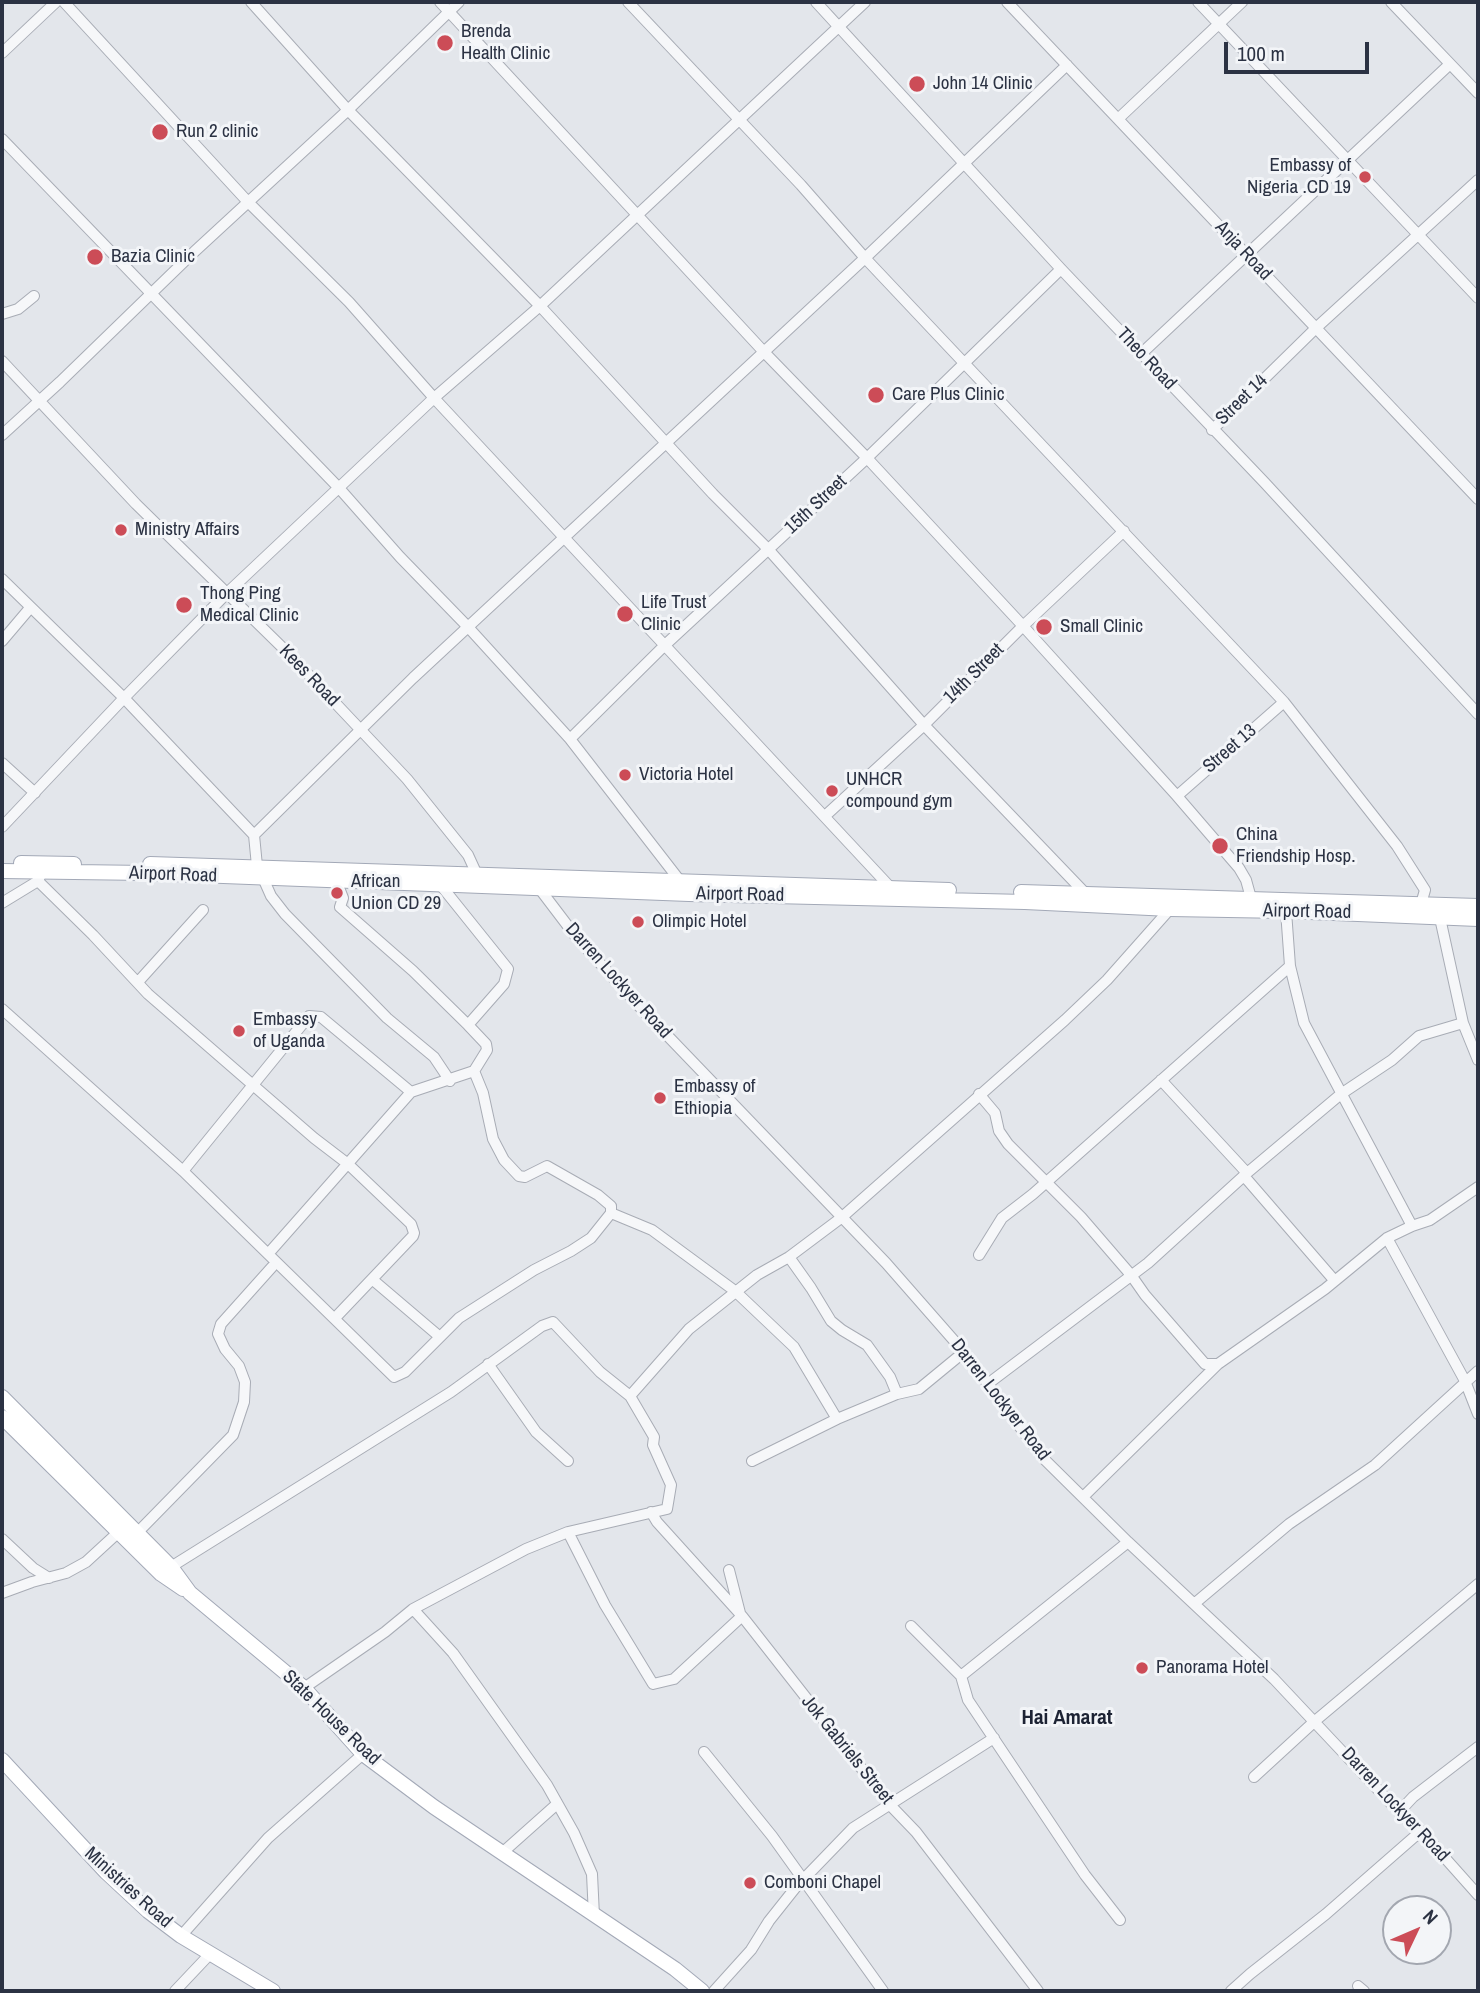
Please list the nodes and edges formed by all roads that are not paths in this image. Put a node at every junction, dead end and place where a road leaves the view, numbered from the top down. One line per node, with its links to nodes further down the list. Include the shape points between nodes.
1 (55, 2): 16 (street)
2 (64, 2): 27 (street)
3 (251, 2): 20 (street)
4 (440, 2): 13 (street)
5 (459, 2): 13 (street)
6 (628, 2): 22 (street)
7 (816, 2): 15 (street, Theo Road)
8 (865, 2): 15 (street)
9 (1007, 2): 18 (street, Anja Road)
10 (1198, 2): 14 (street)
11 (1242, 2): 14 (street)
12 (1391, 2): 17 (street)
13 (450, 11): 20 (street); 28 (street)
14 (1218, 23): 21 (street); 24 (street)
15 (839, 26): 22 (street); 25 (street, Theo Road)
16 (2, 53)
17 (1450, 64): 19 (street); 24 (street)
18 (1067, 65): 21 (street, Anja Road); 25 (street)
19 (1478, 93)
20 (348, 110): 27 (street); 36 (street)
21 (1118, 119): 30 (street, Anja Road)
22 (738, 120): 28 (street); 31 (street)
23 (2, 139): 33 (street)
24 (1347, 159): 29 (street); 30 (street)
25 (963, 163): 31 (street); 32 (street, Theo Road)
26 (1478, 180): 29 (street, Street 14)
27 (248, 202): 33 (street); 43 (street, via 349,303)
28 (637, 215): 36 (street); 39 (street)
29 (1419, 234): 35 (street); 38 (street, Street 14)
30 (1246, 255): 38 (street, Anja Road); 40 (street)
31 (865, 258): 39 (street); 42 (street)
32 (1061, 269): 40 (street, Theo Road); 42 (street, 15th Street)
33 (150, 295): 44 (street); 49 (street)
34 (34, 296): 37 (street)
35 (1478, 298)
36 (540, 306): 43 (street); 47 (street)
37 (2, 314)
38 (1316, 328): 45 (street, Street 14); 50 (street, Anja Road)
39 (764, 352): 47 (street); 48 (street)
40 (1142, 353): 45 (street, Theo Road)
41 (2, 361): 44 (street, Kees Road)
42 (965, 363): 48 (street, 15th Street); 51 (street)
43 (434, 398): 49 (street); 52 (street)
44 (38, 401): 46 (street); 55 (street, Kees Road)
45 (1212, 430): 63 (street, Theo Road)
46 (2, 435)
47 (665, 442): 52 (street); 53 (street)
48 (867, 457): 53 (street, 15th Street); 57 (street)
49 (339, 488): 55 (street); 58 (street)
50 (1478, 499)
51 (1124, 531): 57 (street, 14th Street); 62 (street)
52 (564, 537): 58 (street); 60 (street)
53 (768, 549): 60 (street, 15th Street); 64 (street)
54 (2, 579): 56 (street)
55 (227, 593): 61 (street); 65 (street, Kees Road)
56 (30, 608): 59 (street); 61 (street)
57 (1023, 625): 64 (street, 14th Street); 69 (street)
58 (468, 627): 65 (street); 66 (street)
59 (2, 641)
60 (665, 645): 66 (street, 15th Street); 70 (street)
61 (124, 698): 68 (street); 72 (street)
62 (1283, 702): 69 (street, Street 13); 86 (street, via 1397,846 1425,890)
63 (1478, 714)
64 (924, 725): 70 (street, 14th Street); 84 (street)
65 (360, 729): 72 (street); 78 (street, Kees Road, via 462,847)
66 (570, 739): 81 (street)
67 (2, 764): 68 (street)
68 (35, 793): 71 (street)
69 (1177, 796): 83 (street, via 1239,868)
70 (825, 816): 82 (street)
71 (2, 827)
72 (254, 835): 75 (street)
73 (2, 862): 75 (main road, Airport Road)
74 (2, 871): 76 (main road, Airport Road)
75 (260, 872): 76 (main road, Airport Road); 77 (main road, Airport Road); 78 (main road, Airport Road); 101 (street, via 285,915 387,1018 434,1057)
76 (40, 877): 85 (street); 94 (street)
77 (337, 880): 79 (main road, Airport Road); 97 (street, via 340,906)
78 (479, 880): 79 (main road, Airport Road); 80 (main road, Airport Road); 81 (main road, Airport Road)
79 (439, 883): 97 (street, via 508,969 504,984)
80 (539, 888): 81 (main road, Airport Road); 112 (street, Darren Lockyer Road, via 638,1005)
81 (686, 888): 82 (main road, Airport Road); 84 (main road, Airport Road)
82 (891, 888): 84 (main road, Airport Road)
83 (1251, 898): 84 (main road, Airport Road); 86 (main road, Airport Road)
84 (1086, 899): 88 (main road, Airport Road)
85 (2, 903)
86 (1421, 904): 87 (main road, Airport Road)
87 (1478, 906)
88 (1170, 909): 90 (main road, Airport Road); 104 (street, via 1107,981)
89 (203, 910): 94 (street)
90 (1286, 911): 91 (main road, Airport Road); 93 (street)
91 (1440, 918): 92 (main road, Airport Road); 96 (street)
92 (1478, 919)
93 (1290, 966): 100 (street); 105 (street, via 1304,1023)
94 (138, 982): 102 (street)
95 (2, 1009): 107 (street)
96 (1463, 1023): 98 (street); 105 (street, via 1419,1036)
97 (468, 1025): 99 (street, via 487,1050)
98 (1478, 1060)
99 (474, 1071): 101 (street); 111 (street, via 493,1139 519,1176 547,1166 598,1195 611,1206)
100 (1161, 1080): 108 (street); 109 (street)
101 (450, 1081): 103 (street)
102 (254, 1084): 103 (street, via 314,1015); 106 (street); 107 (street)
103 (411, 1092): 106 (street)
104 (979, 1094): 109 (street, via 995,1113 1008,1144); 112 (street)
105 (1341, 1094): 108 (street); 113 (street)
106 (348, 1164): 115 (street); 120 (street, via 414,1229)
107 (183, 1171): 115 (street)
108 (1246, 1175): 119 (street); 121 (street)
109 (1046, 1182): 116 (street, via 998,1222); 119 (street)
110 (1478, 1187): 113 (street, via 1430,1220)
111 (611, 1213): 122 (street, via 652,1230); 124 (street, via 586,1242 458,1318)
112 (841, 1218): 117 (street); 125 (street, Darren Lockyer Road)
113 (1412, 1226): 114 (street)
114 (1387, 1238): 121 (street); 129 (street)
115 (268, 1254): 123 (street)
116 (979, 1255)
117 (789, 1257): 122 (street); 131 (street, via 831,1321 867,1345)
118 (272, 1267): 141 (street, via 221,1324 218,1334 245,1382 233,1435)
119 (1132, 1275): 127 (street, via 1205,1364); 130 (street)
120 (373, 1280): 123 (street); 124 (street)
121 (1334, 1280): 127 (street)
122 (735, 1292): 132 (street, via 688,1329); 136 (street, via 794,1347)
123 (335, 1318): 124 (street, via 394,1377)
124 (440, 1337)
125 (964, 1352): 130 (street, Darren Lockyer Road); 131 (street, via 919,1389)
126 (488, 1364): 132 (street, via 553,1322); 137 (street, via 536,1432); 145 (street, via 451,1392)
127 (1218, 1364): 139 (street)
128 (1478, 1371): 129 (street)
129 (1465, 1381): 134 (street); 150 (street, via 1375,1465 1289,1524)
130 (989, 1383): 144 (street, Darren Lockyer Road, via 1043,1458)
131 (897, 1394): 136 (street)
132 (630, 1396): 140 (street, via 654,1437 653,1446 671,1485 667,1509)
133 (2, 1397): 141 (main road)
134 (1478, 1413)
135 (2, 1417): 141 (main road)
136 (838, 1419): 138 (street)
137 (568, 1461)
138 (752, 1461)
139 (1084, 1496)
140 (652, 1512): 142 (street); 163 (street, Jok Gabriels Street, via 742,1616)
141 (128, 1530): 145 (main road, State House Road); 147 (street, via 86,1562)
142 (568, 1532): 146 (street, via 653,1684 674,1679 741,1616); 151 (street)
143 (2, 1539): 147 (street)
144 (1128, 1542): 150 (street, Darren Lockyer Road); 153 (street)
145 (166, 1570): 154 (main road, State House Road)
146 (729, 1570)
147 (49, 1578): 149 (street)
148 (1478, 1584): 155 (street)
149 (2, 1593)
150 (1194, 1604): 155 (street, Darren Lockyer Road)
151 (412, 1609): 154 (street); 162 (street, via 453,1653)
152 (911, 1626): 153 (street)
153 (961, 1676): 156 (street, via 968,1700)
154 (304, 1688): 159 (main road, State House Road)
155 (1315, 1721): 161 (street); 164 (street, Darren Lockyer Road)
156 (994, 1738): 163 (street); 170 (street)
157 (1478, 1747): 164 (street)
158 (704, 1752): 167 (street)
159 (363, 1754): 166 (main road, State House Road); 171 (street, via 268,1838)
160 (2, 1760): 171 (main road, Ministries Road, via 129,1895)
161 (1254, 1777)
162 (557, 1804): 166 (street); 169 (street, via 592,1874)
163 (891, 1806): 167 (street, via 853,1828); 178 (street, Jok Gabriels Street)
164 (1399, 1812): 165 (street, Darren Lockyer Road)
165 (1421, 1831): 168 (street, Darren Lockyer Road); 179 (street)
166 (502, 1853): 169 (main road, State House Road)
167 (803, 1881): 176 (street); 177 (street)
168 (1478, 1895)
169 (594, 1916): 175 (main road, State House Road)
170 (1119, 1920)
171 (181, 1936): 172 (main road, Ministries Road)
172 (210, 1954): 173 (street); 174 (main road, Ministries Road)
173 (175, 1991)
174 (273, 1991)
175 (702, 1991)
176 (713, 1991)
177 (883, 1991)
178 (1038, 1991)
179 (1231, 1991)

